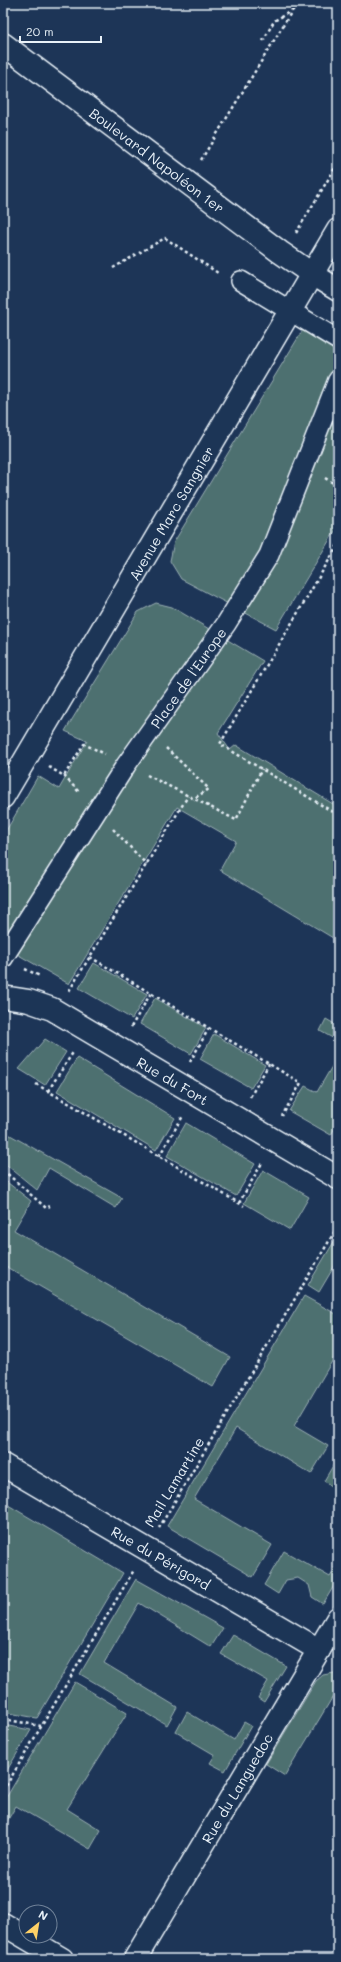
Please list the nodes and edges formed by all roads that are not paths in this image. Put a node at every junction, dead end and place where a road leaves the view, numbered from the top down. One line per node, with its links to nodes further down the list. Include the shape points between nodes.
1 (3, 44): 3 (street, Boulevard Napoléon 1er)
2 (338, 230): 3 (street, Avenue Marc Sangnier)
3 (312, 274): 5 (street, Boulevard Napoléon 1er); 6 (street, Avenue Marc Sangnier)
4 (241, 281): 6 (street)
5 (338, 290)
6 (289, 312): 7 (street); 9 (street, Avenue Marc Sangnier)
7 (338, 340)
8 (338, 380): 10 (street, Place de l'Europe, via 269,555 226,624 122,772)
9 (3, 797)
10 (3, 958)
11 (3, 997): 12 (street, Rue du Fort, via 29,1001 52,1009)
12 (338, 1178)
13 (3, 1465): 15 (street, Rue du Périgord)
14 (338, 1618): 15 (street, Rue du Languedoc)
15 (319, 1650): 18 (street, Rue du Languedoc)
16 (3, 1924): 17 (street)
17 (62, 1959)
18 (135, 1959)

